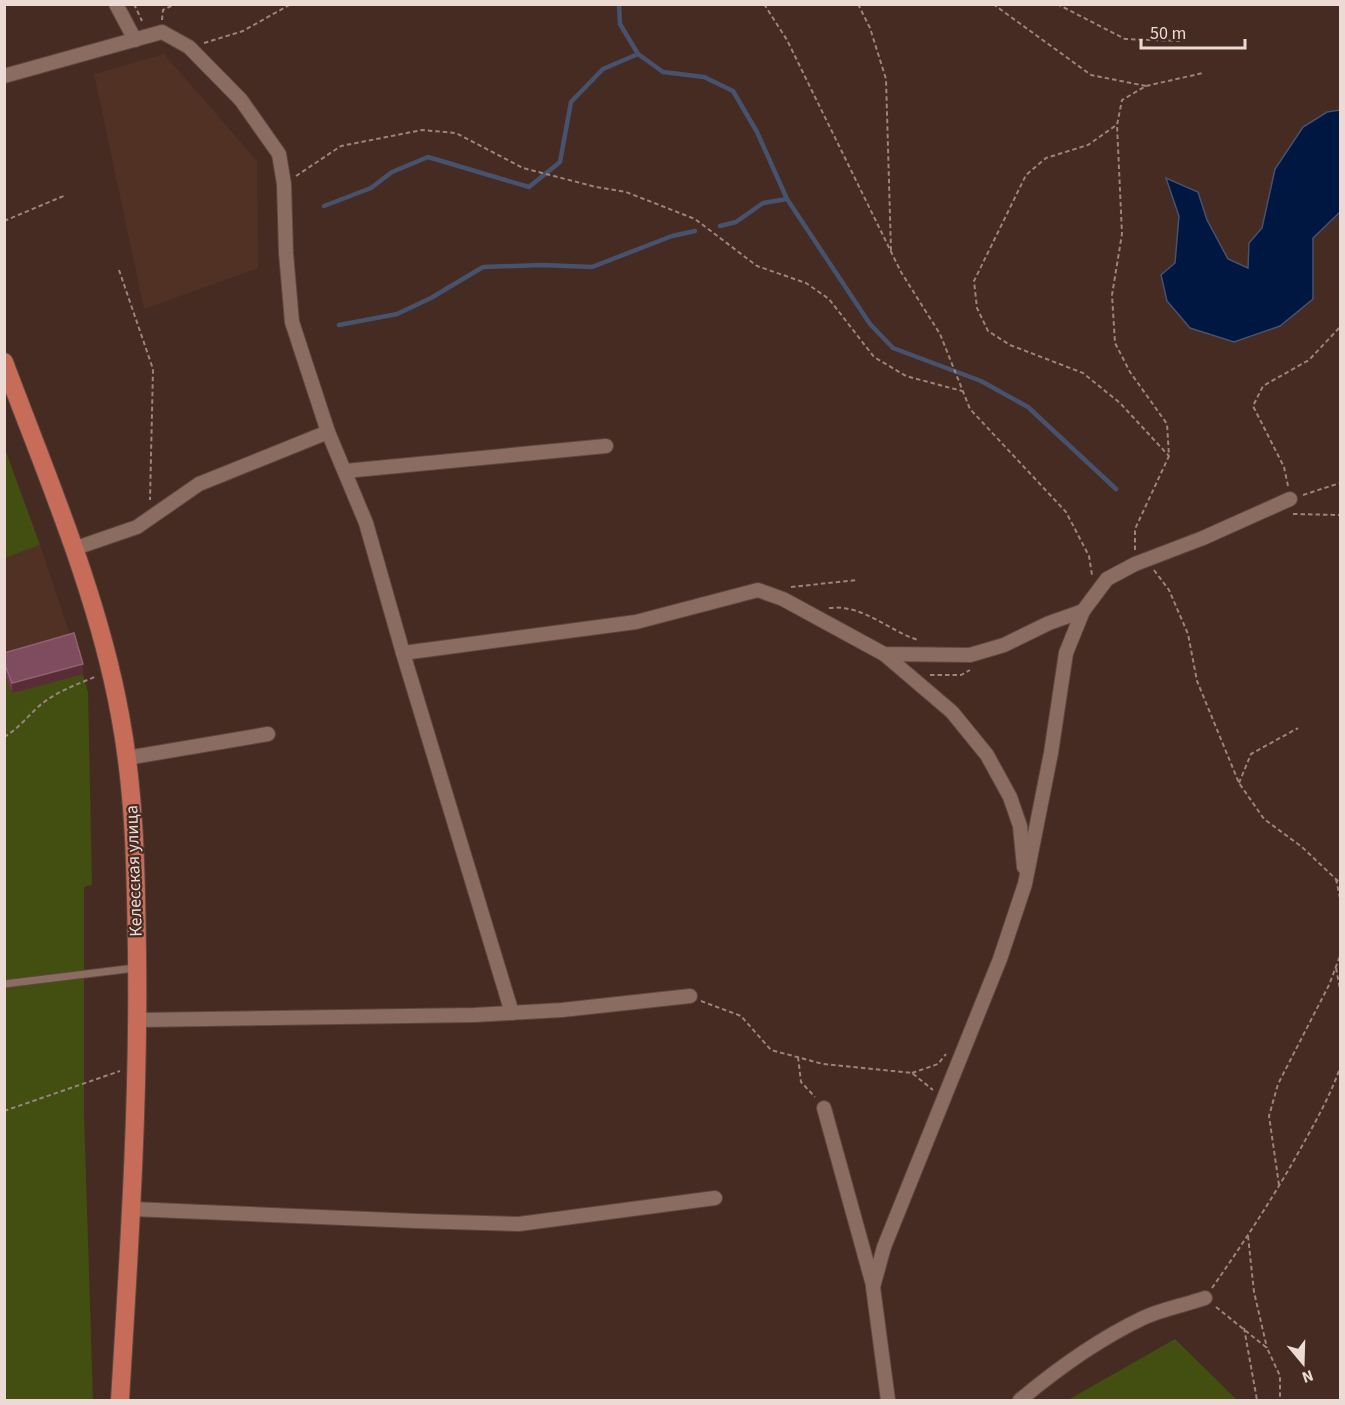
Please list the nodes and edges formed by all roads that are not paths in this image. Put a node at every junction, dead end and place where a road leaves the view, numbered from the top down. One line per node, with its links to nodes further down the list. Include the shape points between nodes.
1 (116, 4): 2 (street)
2 (135, 40): 3 (street); 5 (street, via 162,32 189,47 241,100 279,154 292,322)
3 (4, 76)
4 (4, 362): 9 (main road, Келесская улица)
5 (328, 432): 7 (street); 9 (street, via 199,484 137,527)
6 (606, 446): 7 (street)
7 (345, 471): 11 (street, via 366,523)
8 (1290, 499): 10 (street, via 1107,579)
9 (73, 549): 14 (main road, Келесская улица, via 105,645)
10 (1083, 611): 12 (street, via 1004,645 970,655); 15 (street, via 1066,652)
11 (403, 653): 12 (street, via 636,622 758,590 783,599); 19 (street)
12 (884, 654): 15 (street, via 952,712 987,754 1020,826)
13 (268, 734): 14 (street)
14 (127, 758): 16 (main road, Келесская улица, via 136,850)
15 (1025, 884): 24 (street, via 884,1247)
16 (138, 968): 17 (lane); 20 (main road, Келесская улица)
17 (4, 984)
18 (690, 996): 19 (street)
19 (512, 1013): 20 (street)
20 (138, 1020): 23 (main road, Келесская улица)
21 (824, 1108): 24 (street)
22 (715, 1198): 23 (street, via 519,1224)
23 (132, 1209): 26 (main road, Келесская улица)
24 (873, 1287): 27 (street)
25 (1205, 1298): 28 (street, via 1145,1317 1109,1336 1042,1381)
26 (120, 1401)
27 (888, 1401)
28 (1020, 1401)

